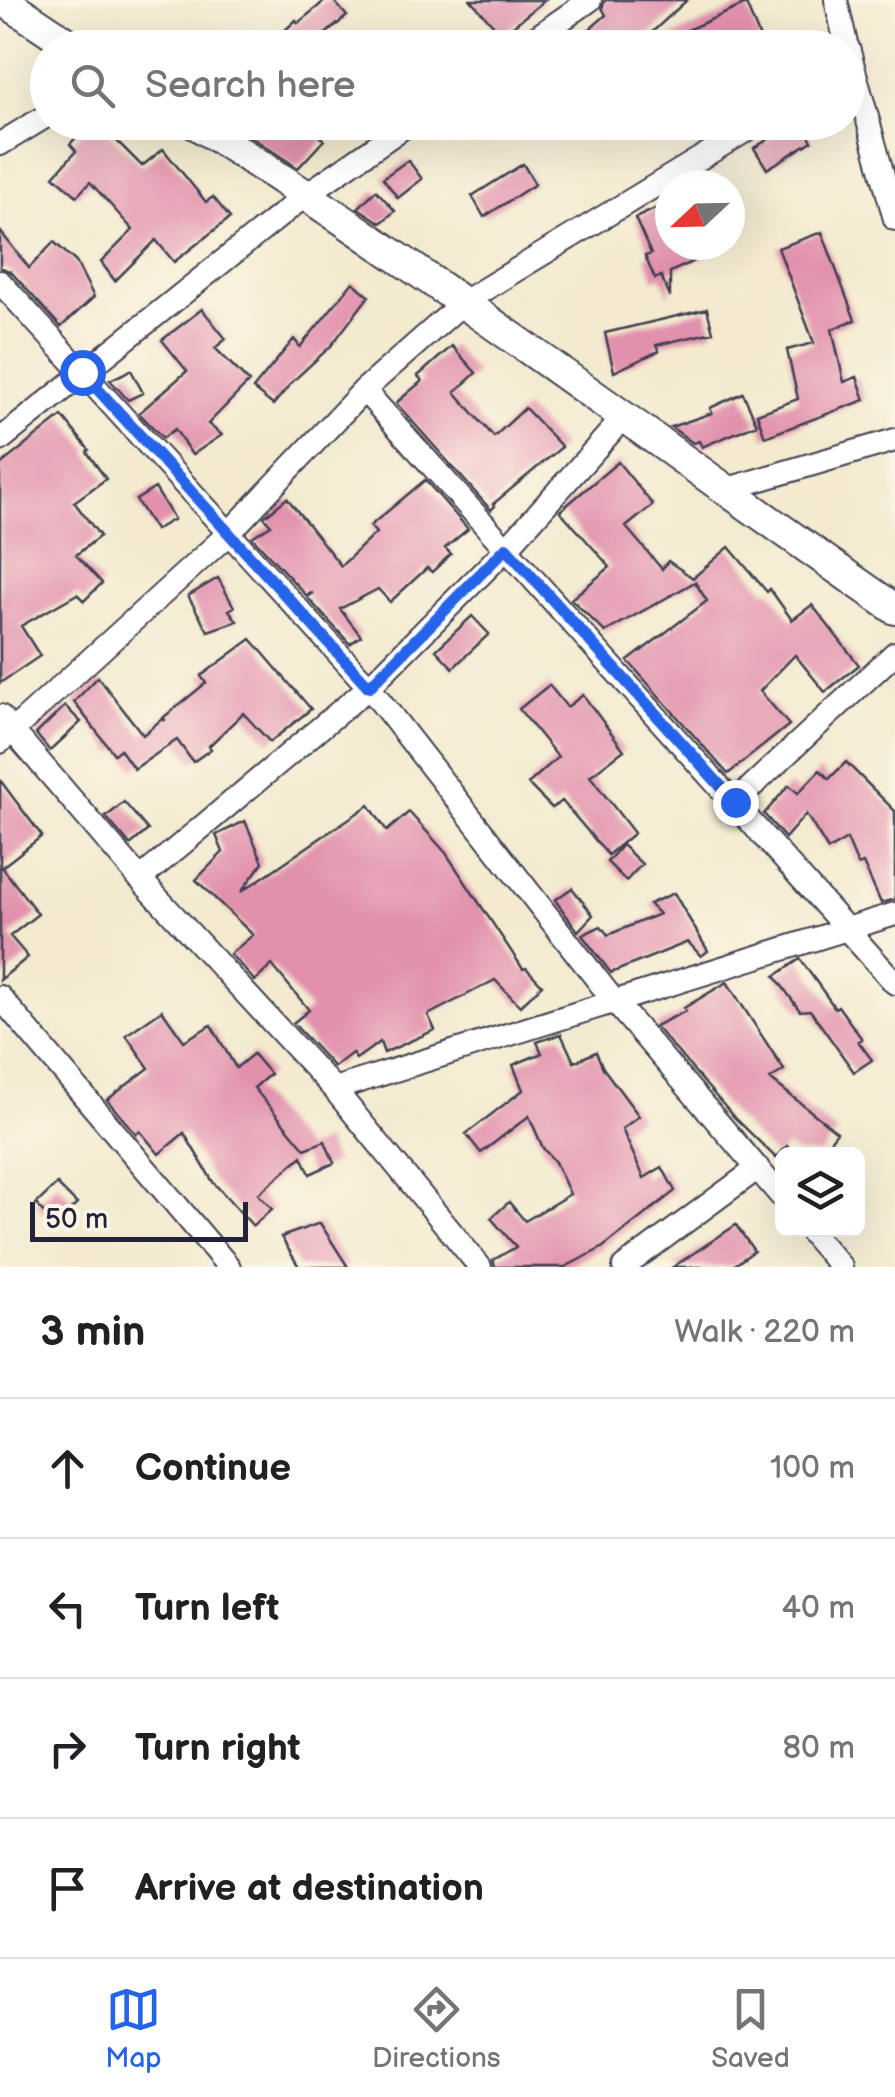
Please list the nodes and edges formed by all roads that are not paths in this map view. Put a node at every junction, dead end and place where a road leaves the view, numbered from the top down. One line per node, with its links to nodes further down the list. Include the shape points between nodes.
1 (3, 0): 5 (street)
2 (590, 0): 4 (street)
3 (836, 0): 7 (street)
4 (564, 7): 6 (street)
5 (48, 30)
6 (540, 30)
7 (843, 30)
8 (865, 114): 15 (street)
9 (30, 126): 13 (street)
10 (222, 140): 14 (street)
11 (386, 140): 14 (street)
12 (730, 140): 17 (street)
13 (0, 144)
14 (307, 194): 17 (street); 18 (street)
15 (895, 218)
16 (0, 282): 18 (street)
17 (465, 302): 19 (street); 20 (street)
18 (82, 372): 21 (street); 24 (street)
19 (364, 390): 24 (street); 25 (street)
20 (624, 417): 23 (street); 25 (street)
21 (0, 440)
22 (895, 440): 23 (street)
23 (724, 490): 26 (street)
24 (228, 534): 28 (street); 29 (street)
25 (506, 548): 28 (street); 30 (street)
26 (895, 609)
27 (895, 653): 30 (street)
28 (369, 687): 31 (street); 36 (street)
29 (5, 729): 31 (street)
30 (735, 802): 33 (street)
31 (140, 879): 37 (street)
32 (895, 914): 33 (street)
33 (847, 926): 34 (street); 36 (street)
34 (895, 983)
35 (0, 997): 41 (street)
36 (614, 1001): 37 (street); 38 (street)
37 (334, 1089): 42 (street)
38 (758, 1168): 39 (street); 43 (street)
39 (775, 1189)
40 (815, 1237): 44 (street)
41 (229, 1267)
42 (480, 1267)
43 (624, 1267)
44 (841, 1267)

